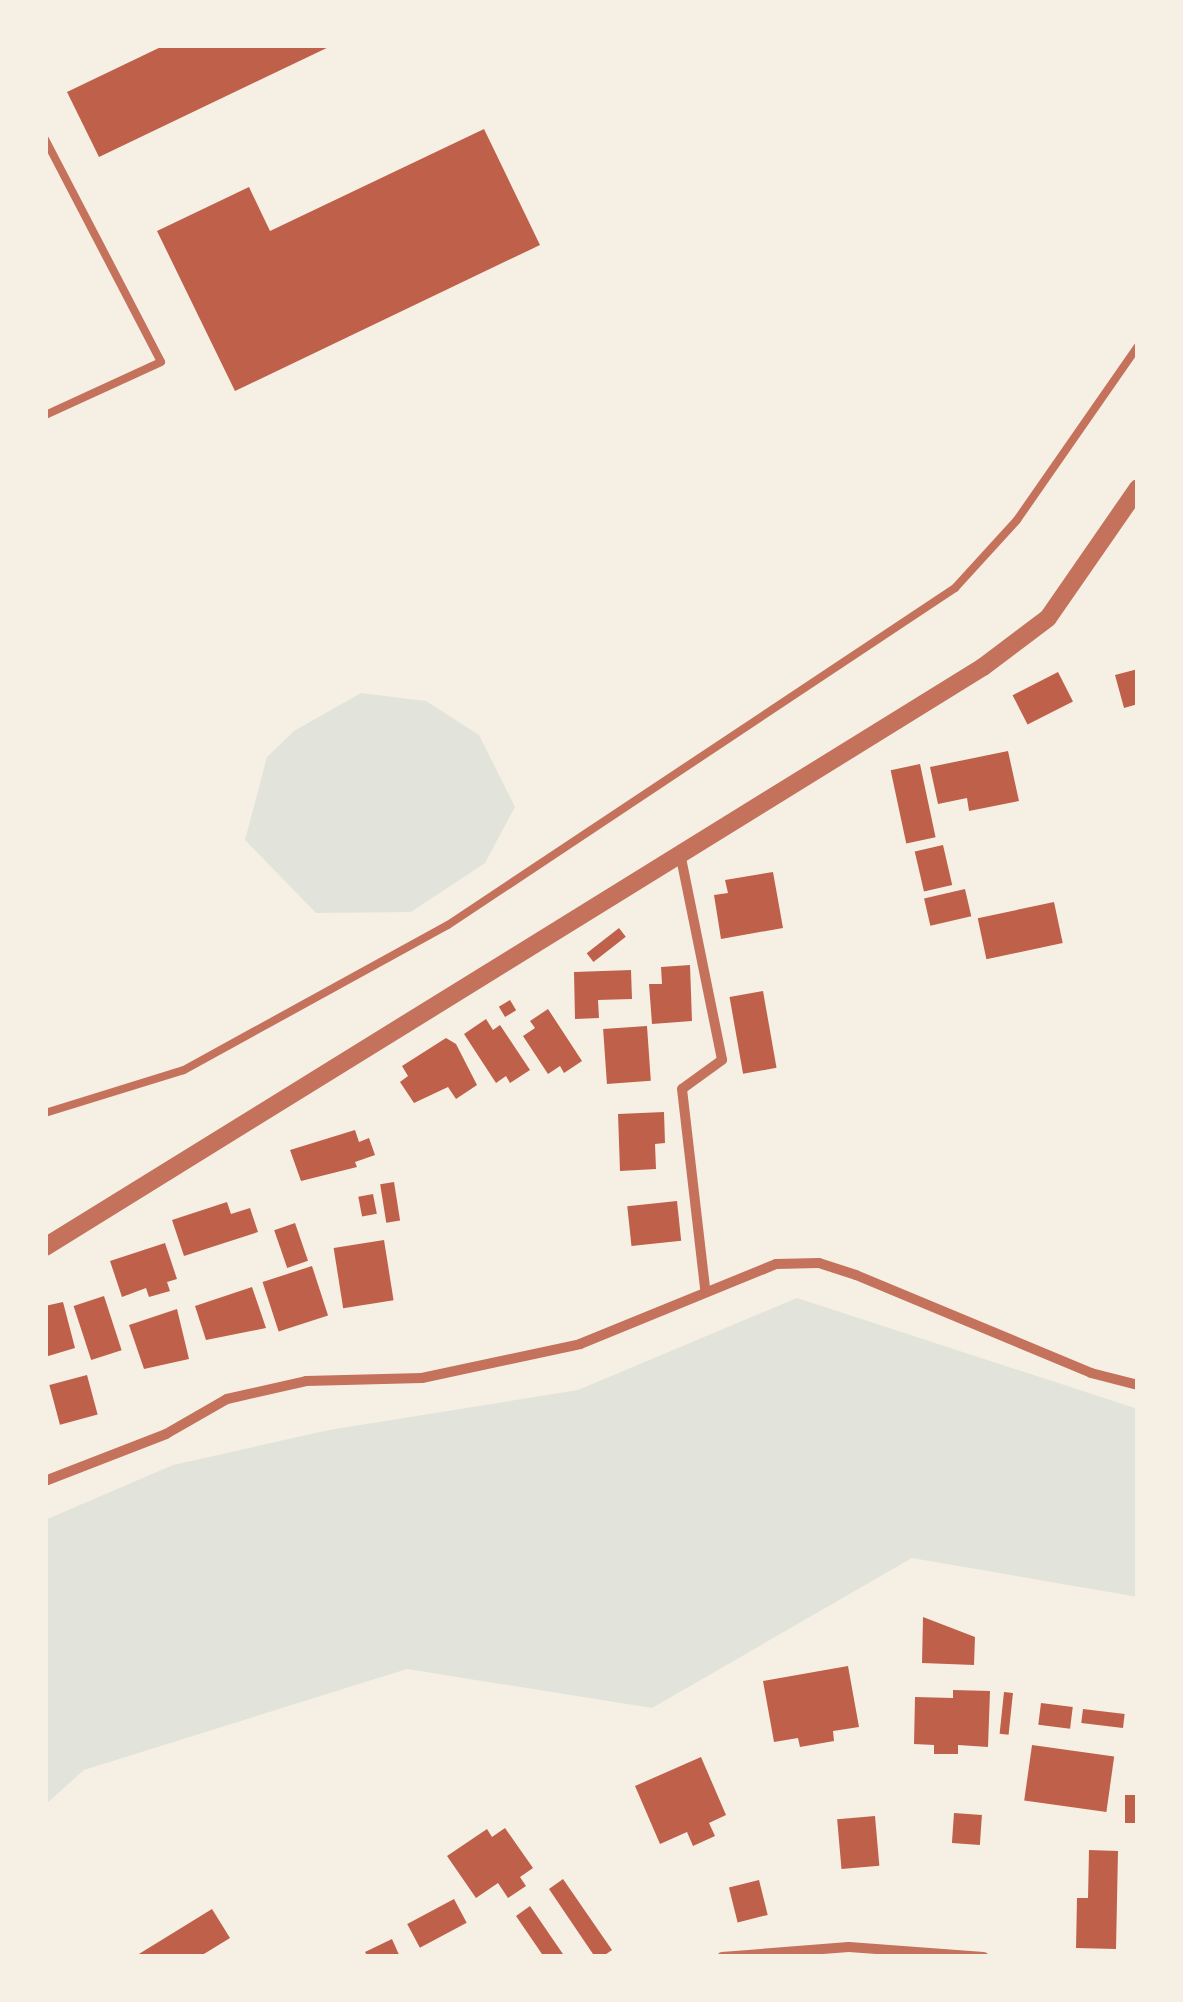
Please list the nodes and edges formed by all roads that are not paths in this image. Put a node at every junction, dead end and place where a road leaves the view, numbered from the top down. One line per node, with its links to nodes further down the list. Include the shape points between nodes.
1 (45, 138): 3 (lane, via 161,362)
2 (1138, 346): 6 (lane, via 1017,520 955,588 448,926 184,1070)
3 (45, 415)
4 (1138, 488): 5 (street, via 1048,618 983,667)
5 (680, 852): 7 (street); 8 (street, via 722,1060 682,1089)
6 (45, 1113)
7 (45, 1247)
8 (706, 1289): 9 (street, via 776,1264 818,1263 1091,1373); 10 (street, via 580,1344 422,1378 306,1380 227,1399 166,1434)
9 (1138, 1385)
10 (45, 1481)
11 (775, 1953): 12 (street); 13 (street)
12 (722, 1957)
13 (984, 1957)

